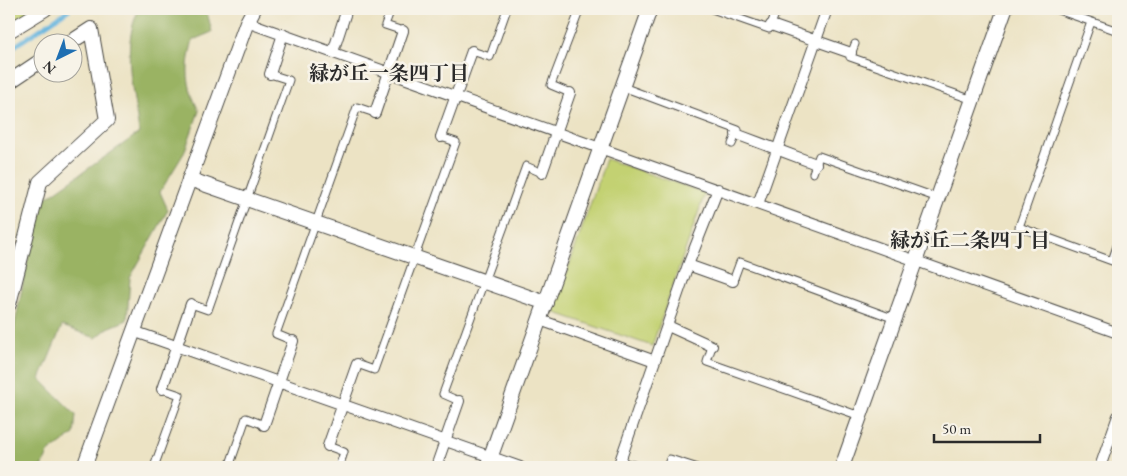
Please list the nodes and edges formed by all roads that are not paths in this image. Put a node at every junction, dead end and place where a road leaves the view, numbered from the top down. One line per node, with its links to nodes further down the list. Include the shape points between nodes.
1 (45, 9): 15 (street)
2 (254, 9): 13 (street)
3 (347, 9): 23 (street)
4 (392, 9): 16 (lane, via 385,25)
5 (507, 9): 22 (lane, via 490,57)
6 (580, 9): 29 (lane, via 551,85)
7 (650, 9): 28 (street)
8 (712, 9): 12 (lane, via 769,29)
9 (827, 9): 20 (street)
10 (1005, 9): 31 (street)
11 (1055, 9): 14 (lane)
12 (772, 21): 20 (street)
13 (247, 22): 18 (street); 40 (street)
14 (1091, 22): 17 (lane); 46 (lane, via 1019,227 1112,261)
15 (9, 31)
16 (403, 32): 25 (street)
17 (1118, 32)
18 (283, 34): 23 (street); 26 (street)
19 (82, 35): 53 (street, via 91,29 107,120 40,182)
20 (816, 40): 21 (street); 37 (street)
21 (853, 48): 31 (lane, via 850,57)
22 (472, 51): 30 (street)
23 (333, 52): 25 (street)
24 (32, 67): 27 (street)
25 (389, 72): 30 (street); 32 (street)
26 (270, 74): 43 (lane, via 289,80)
27 (9, 82)
28 (623, 87): 35 (lane, via 738,130); 36 (street)
29 (570, 93): 33 (street)
30 (456, 96): 33 (street); 34 (street)
31 (973, 100): 42 (street)
32 (375, 113): 45 (lane, via 357,107)
33 (557, 132): 36 (street); 39 (street)
34 (441, 137): 47 (lane, via 456,142)
35 (734, 139): 37 (street)
36 (601, 148): 41 (street); 52 (street)
37 (778, 149): 38 (street); 44 (street)
38 (814, 168): 42 (lane, via 819,156)
39 (542, 173): 51 (lane, via 526,166)
40 (189, 179): 43 (street); 58 (street)
41 (718, 190): 44 (street); 49 (street)
42 (938, 198): 48 (street)
43 (247, 200): 45 (street); 54 (lane, via 208,310)
44 (758, 204): 48 (street)
45 (316, 223): 47 (street); 60 (lane, via 276,334)
46 (1118, 243)
47 (415, 258): 51 (street); 64 (lane, via 374,370)
48 (916, 260): 55 (street); 59 (street)
49 (688, 265): 50 (street); 57 (street)
50 (733, 281): 55 (lane, via 740,262)
51 (484, 282): 52 (street); 67 (lane, via 442,394)
52 (546, 303): 56 (street)
53 (9, 304)
54 (191, 304): 61 (street)
55 (895, 318): 69 (street)
56 (540, 320): 63 (street); 74 (street)
57 (668, 326): 62 (street); 63 (street)
58 (133, 332): 61 (street); 76 (street)
59 (1118, 333)
60 (293, 341): 65 (street)
61 (176, 346): 65 (street); 66 (street)
62 (712, 346): 69 (lane, via 707,362)
63 (655, 361): 75 (street)
64 (357, 364): 68 (street)
65 (279, 381): 68 (street); 71 (street)
66 (162, 389): 77 (lane, via 180,395)
67 (459, 401): 72 (street)
68 (343, 404): 72 (street); 73 (street)
69 (860, 416): 85 (street)
70 (1118, 416): 86 (street)
71 (264, 424): 78 (lane, via 246,418)
72 (445, 441): 74 (street); 80 (street)
73 (328, 446): 79 (lane, via 344,452)
74 (489, 462): 81 (street)
75 (619, 465): 82 (street)
76 (84, 467)
77 (154, 467)
78 (229, 467)
79 (339, 467)
80 (436, 467)
81 (520, 467)
82 (636, 467)
83 (667, 467): 84 (lane, via 670,459)
84 (694, 467)
85 (842, 467)
86 (1100, 467)

